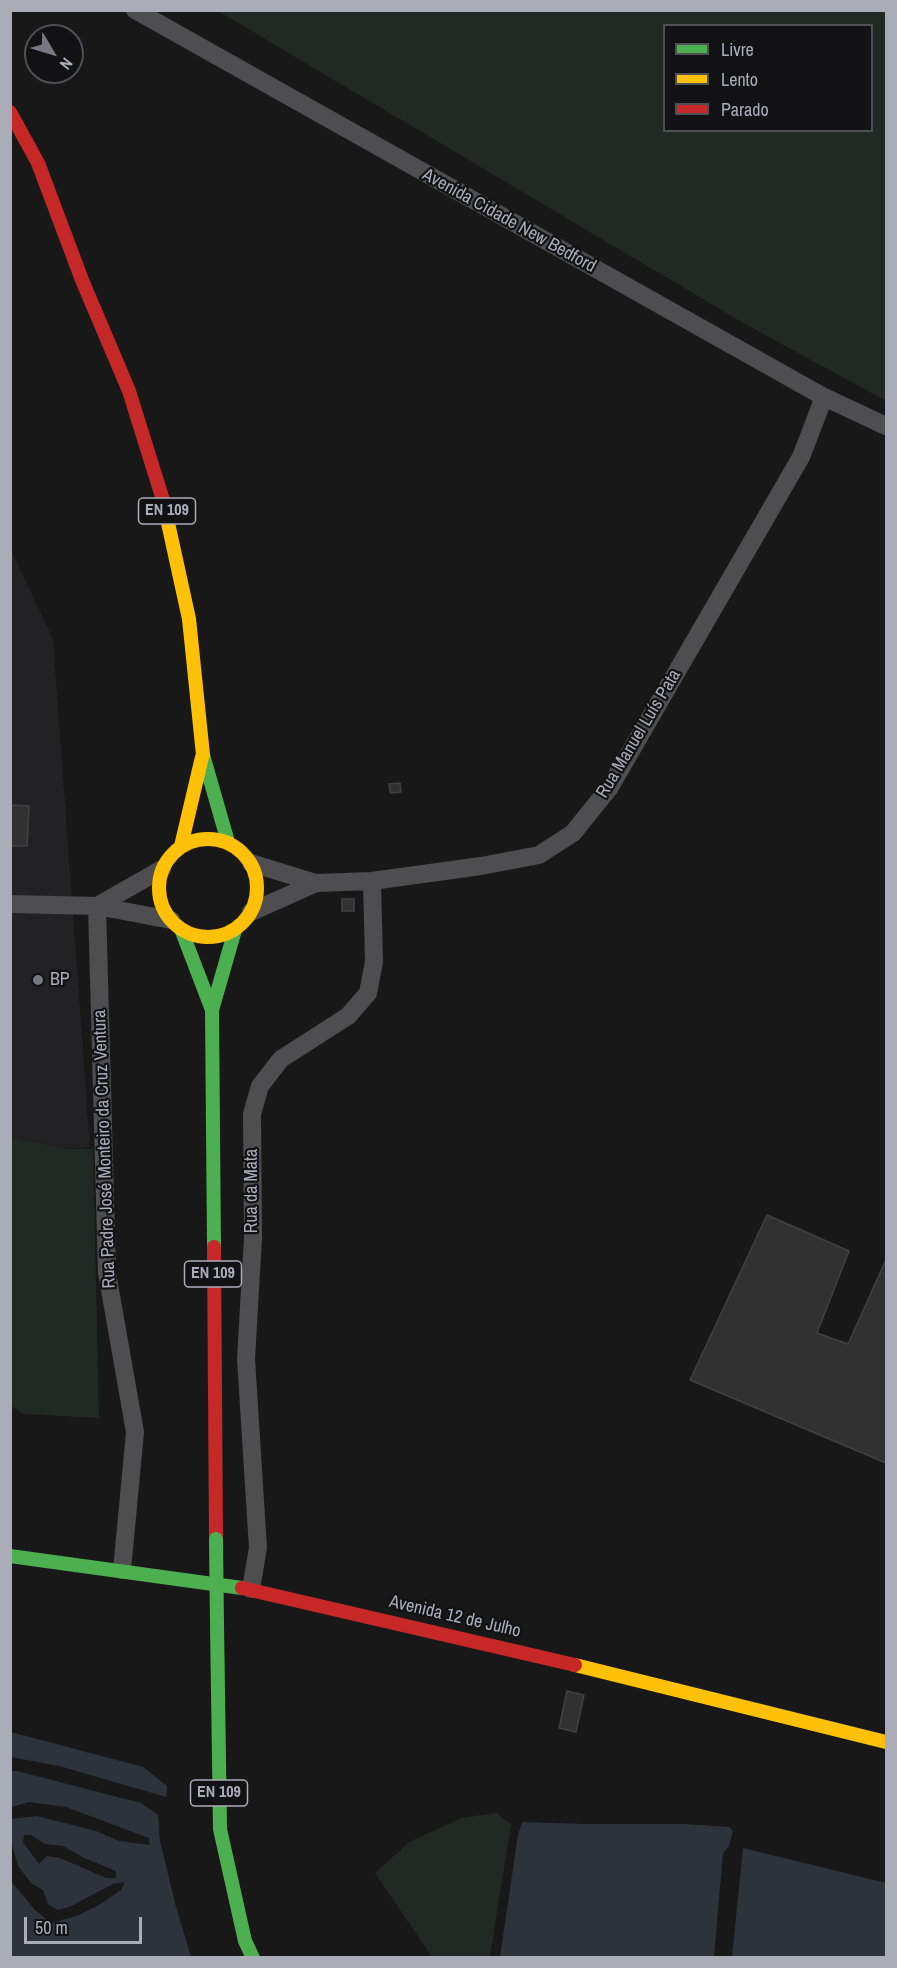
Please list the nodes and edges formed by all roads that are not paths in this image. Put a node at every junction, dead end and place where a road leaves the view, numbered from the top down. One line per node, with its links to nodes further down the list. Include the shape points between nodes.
1 (135, 10): 5 (street, Avenida Cidade New Bedford)
2 (10, 112): 4 (main road, EN 109, via 38,163)
3 (36, 198): 4 (main road, EN 109)
4 (82, 280): 7 (main road, EN 109, via 129,391 167,512 189,619)
5 (824, 397): 6 (street, Avenida Cidade New Bedford); 12 (street, Rua Manuel Luís Pata, via 801,457 610,787 573,833 539,855)
6 (886, 426)
7 (203, 755): 8 (main road); 9 (main road)
8 (228, 842): 9 (main road, via 196,839); 10 (main road, via 242,850)
9 (182, 846): 11 (main road)
10 (252, 863): 13 (street); 16 (main road, via 257,897)
11 (162, 869): 15 (street); 17 (main road, via 159,882 163,908)
12 (372, 881): 13 (street, Rua Manuel Luís Pata); 22 (street, Rua da Mata, via 374,962 368,993 348,1016 281,1059 260,1086 252,1114 252,1238 246,1359 258,1548)
13 (316, 883): 16 (street)
14 (10, 904): 15 (street)
15 (97, 906): 17 (street); 21 (street, Rua Padre José Monteiro da Cruz Ventura, via 106,1273 135,1432)
16 (251, 912): 18 (main road)
17 (176, 924): 18 (main road, via 193,935 207,937); 19 (main road)
18 (235, 930): 19 (main road)
19 (212, 1010): 24 (main road, EN 109, bridge, via 220,1829 245,1941)
20 (10, 1556): 21 (main road, Avenida 12 de Julho)
21 (122, 1570): 22 (main road, Avenida 12 de Julho)
22 (252, 1589): 23 (main road, Avenida 12 de Julho)
23 (886, 1742)
24 (253, 1958)

